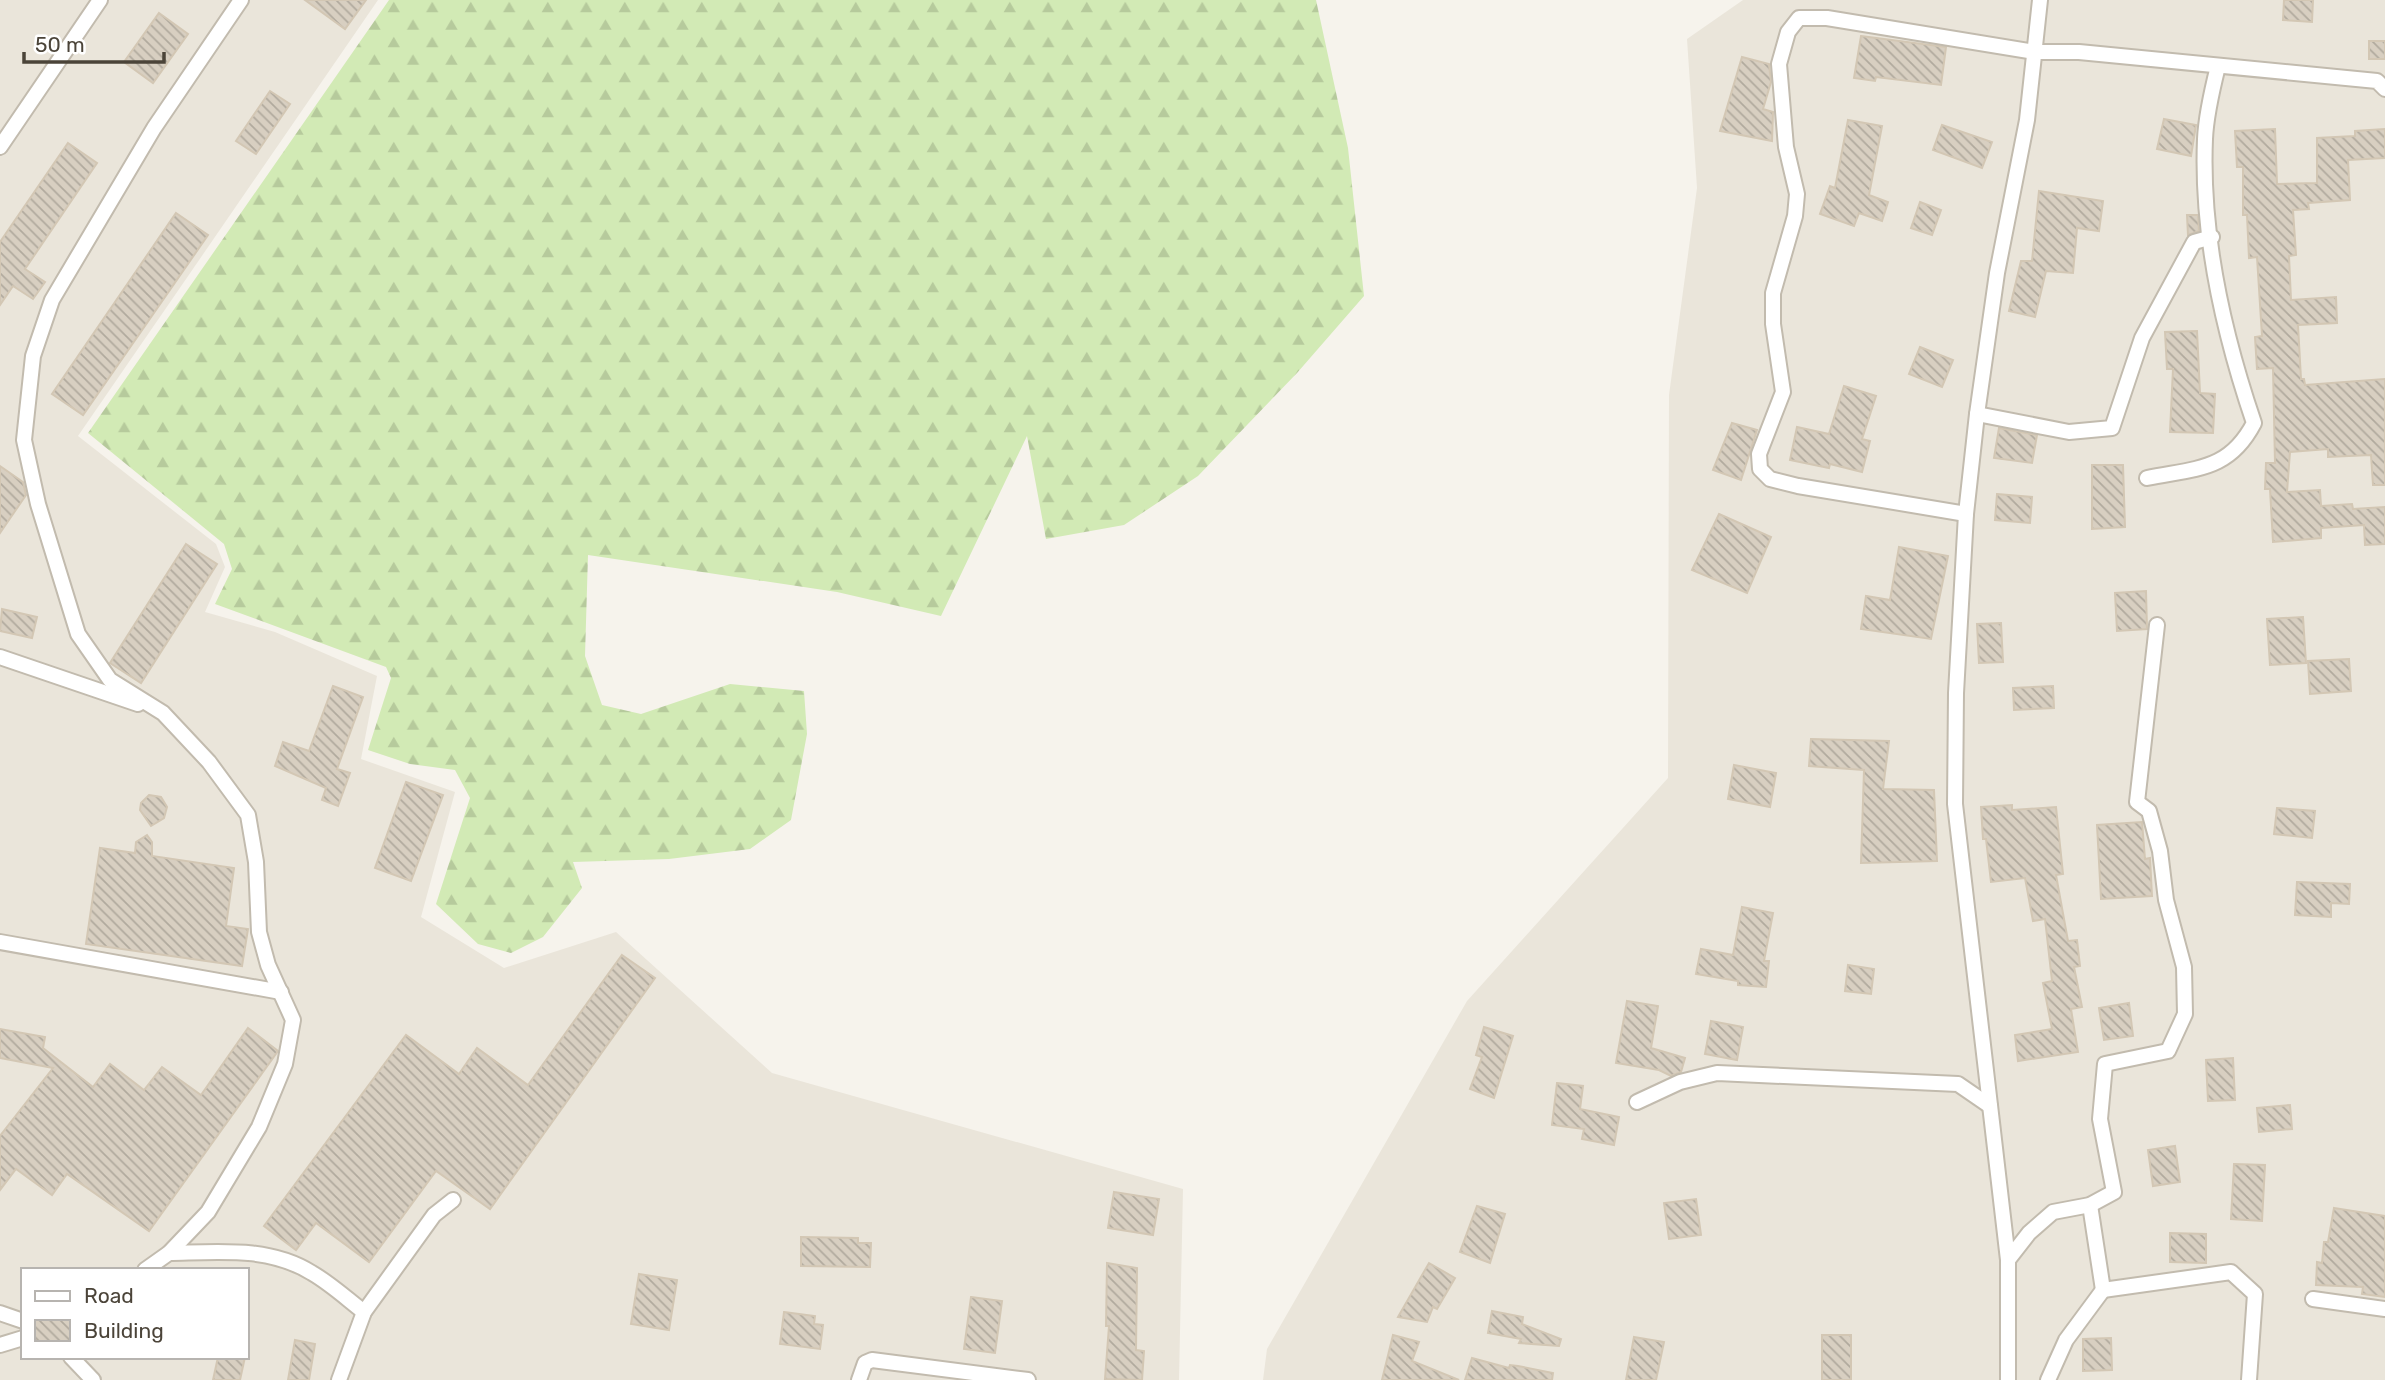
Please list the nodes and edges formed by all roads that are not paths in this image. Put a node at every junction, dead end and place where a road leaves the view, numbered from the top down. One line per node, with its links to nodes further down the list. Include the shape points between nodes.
1 (100, 0): 7 (street)
2 (241, 0): 14 (street, via 154,128 52,300 33,356 24,440 78,634 110,680)
3 (2040, 0): 4 (street)
4 (2035, 52): 5 (street); 9 (street); 11 (street, via 1827,18 1799,18 1788,32 1779,64 1786,147 1797,194 1773,293 1783,392 1759,454 1760,469 1770,480)
5 (2218, 66): 6 (street, via 2377,81); 8 (street, via 2205,139)
6 (2385, 89)
7 (0, 146)
8 (2212, 237): 9 (street, via 2194,242 2143,338 2112,428 2069,432); 10 (street, via 2221,315 2254,423 2244,442 2217,464)
9 (1977, 414): 11 (street)
10 (2147, 478)
11 (1966, 514): 18 (street, via 1957,648 1955,804)
12 (2157, 625): 20 (street, via 2137,802 2150,811 2160,851 2166,900 2184,967 2185,1014 2168,1051 2105,1064 2100,1119 2114,1192)
13 (0, 657): 14 (street)
14 (163, 713): 16 (street, via 209,762 248,816 256,862 259,932)
15 (0, 942): 16 (street)
16 (281, 992): 21 (street, via 293,1020 285,1064 259,1127 208,1212)
17 (1637, 1102): 18 (street, via 1680,1082 1717,1073 1958,1084)
18 (1990, 1106): 22 (street)
19 (453, 1200): 27 (street, via 434,1215)
20 (2090, 1205): 22 (street, via 2053,1212); 24 (street)
21 (169, 1253): 23 (street); 27 (street, via 271,1255 314,1274)
22 (2008, 1260): 37 (street)
23 (148, 1268)
24 (2104, 1290): 38 (street, via 2066,1340); 39 (street, via 2231,1272 2255,1294)
25 (2313, 1299): 26 (street)
26 (2385, 1309)
27 (364, 1312): 34 (street)
28 (0, 1313): 29 (street)
29 (21, 1320)
30 (21, 1339): 31 (street)
31 (0, 1345)
32 (73, 1359): 33 (street)
33 (93, 1380)
34 (339, 1380)
35 (859, 1380): 36 (street, via 864,1363 872,1360)
36 (1028, 1380)
37 (2008, 1380)
38 (2048, 1380)
39 (2249, 1380)

